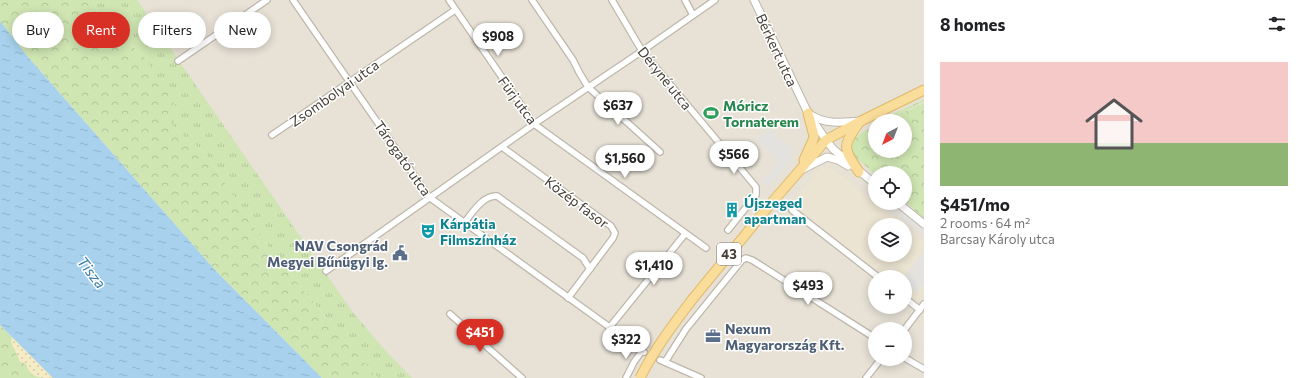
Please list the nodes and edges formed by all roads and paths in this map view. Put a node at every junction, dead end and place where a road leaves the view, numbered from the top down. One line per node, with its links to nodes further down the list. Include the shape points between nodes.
1 (267, 0): 12 (street)
2 (293, 0): 13 (street, Tárogató utca)
3 (449, 0): 9 (street, Fürj utca)
4 (532, 0): 14 (street, via 573,60)
5 (612, 0): 11 (street, Déryné utca)
6 (685, 0): 10 (street)
7 (715, 0): 10 (street)
8 (754, 0): 16 (street, Bérkert utca)
9 (455, 10): 13 (street, Zsombolyai utca); 18 (street, Fürj utca)
10 (693, 15): 11 (street)
11 (642, 51): 14 (street); 31 (street, Déryné utca, via 756,187 756,195)
12 (178, 61)
13 (350, 82): 19 (street, Zsombolyai utca); 26 (street, Tárogató utca)
14 (588, 87): 18 (street); 22 (street)
15 (924, 90): 17 (main road, 43)
16 (808, 113): 17 (street, via 825,122); 20 (street, Bérkert utca); 23 (main road, via 813,140)
17 (861, 121): 20 (main road, 43); 24 (main road, via 850,134 846,146)
18 (534, 124): 21 (street); 32 (street, Fürj utca)
19 (272, 135)
20 (826, 140): 23 (main road, 43); 24 (street, Bérkert utca)
21 (502, 147): 26 (street); 34 (street, Közép fasor, via 612,226 615,233 613,238)
22 (660, 152)
23 (799, 171): 24 (street, via 827,157); 50 (main road, 43, bridge, via 691,301 658,346)
24 (859, 172): 25 (street)
25 (868, 179)
26 (429, 197): 29 (street, Tárogató utca); 36 (street)
27 (792, 210): 35 (street)
28 (907, 210): 30 (street)
29 (464, 222): 34 (street, via 487,198 496,196 583,258); 37 (street, Tárogató utca)
30 (924, 224)
31 (728, 230)
32 (685, 234): 33 (street, Fürj utca); 43 (street)
33 (706, 248)
34 (590, 269): 37 (street, Közép fasor)
35 (869, 270)
36 (326, 271)
37 (568, 298): 43 (street, Tárogató utca)
38 (912, 304): 40 (street)
39 (924, 304): 40 (street)
40 (920, 310): 42 (street)
41 (450, 314): 48 (street)
42 (911, 322)
43 (609, 328): 49 (street, Tárogató utca, via 643,352 634,362)
44 (868, 334): 51 (street, via 746,258 662,361)
45 (912, 362): 47 (street)
46 (875, 366): 52 (street)
47 (924, 369)
48 (522, 378)
49 (626, 378)
50 (640, 378)
51 (701, 378)
52 (866, 378)

